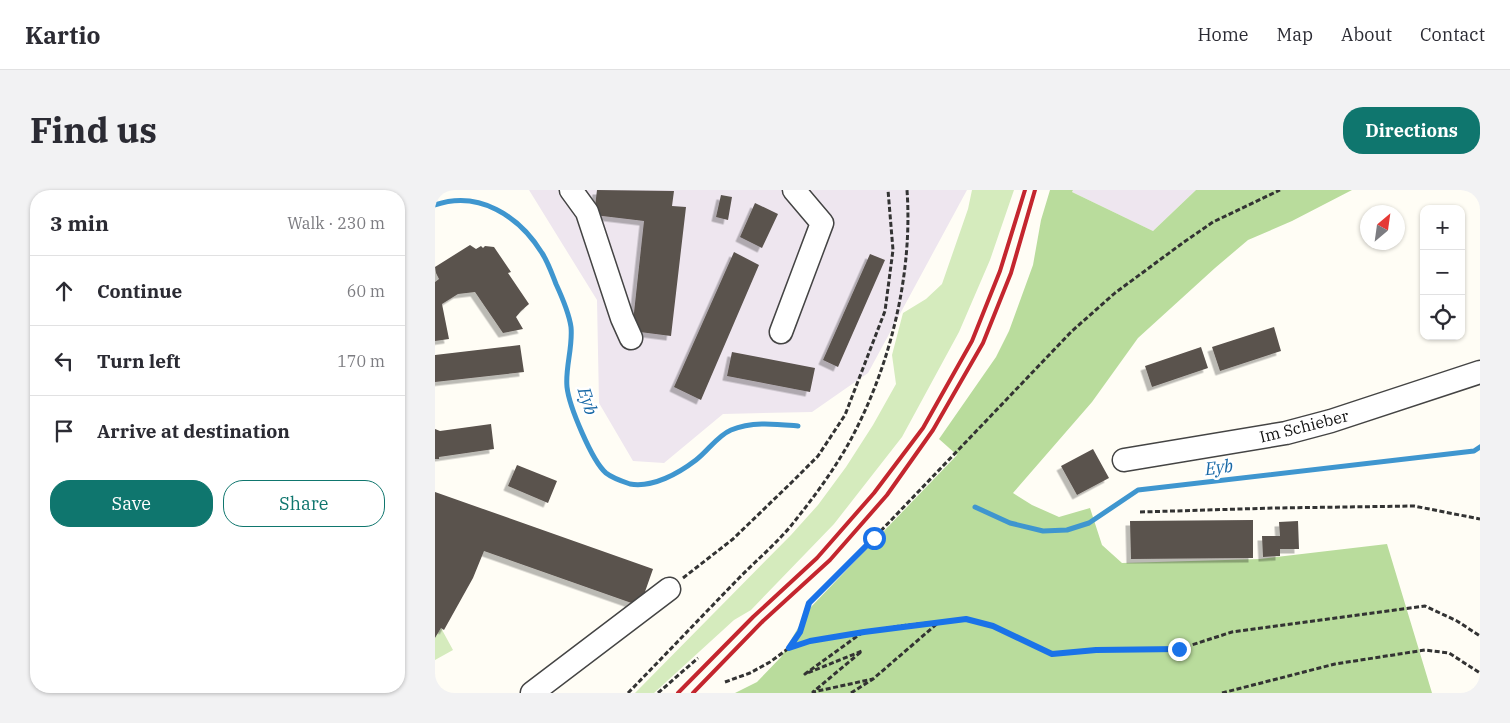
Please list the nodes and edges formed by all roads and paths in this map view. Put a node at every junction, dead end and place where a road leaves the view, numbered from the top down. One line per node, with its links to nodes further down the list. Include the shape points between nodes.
1 (571, 190): 7 (street, via 587,212)
2 (794, 190): 6 (street, via 822,223)
3 (888, 190): 12 (path, via 893,250 885,311 845,415 819,456 733,539)
4 (907, 190): 22 (path, via 906,246 895,321 880,373 850,442 793,524)
5 (1280, 190): 16 (path, via 1213,222 1115,293 1077,326 809,603 800,632)
6 (781, 332)
7 (631, 338)
8 (1480, 372): 9 (street, Im Schieber, via 1286,433)
9 (1123, 460)
10 (1140, 512): 11 (path, via 1414,506)
11 (1480, 519)
12 (669, 589): 21 (street)
13 (939, 622): 14 (path); 15 (path, via 966,619 993,626 1052,654 1179,649 1232,632 1425,606); 19 (path)
14 (864, 632): 16 (path); 19 (path, via 805,674 862,651 813,692)
15 (1480, 636)
16 (789, 648): 20 (path, via 750,674)
17 (697, 658): 23 (path)
18 (1480, 673): 25 (path, via 1449,653 1425,650 1335,664)
19 (873, 679): 24 (path)
20 (725, 682)
21 (532, 693)
22 (628, 693)
23 (658, 693)
24 (851, 693)
25 (1222, 693)

